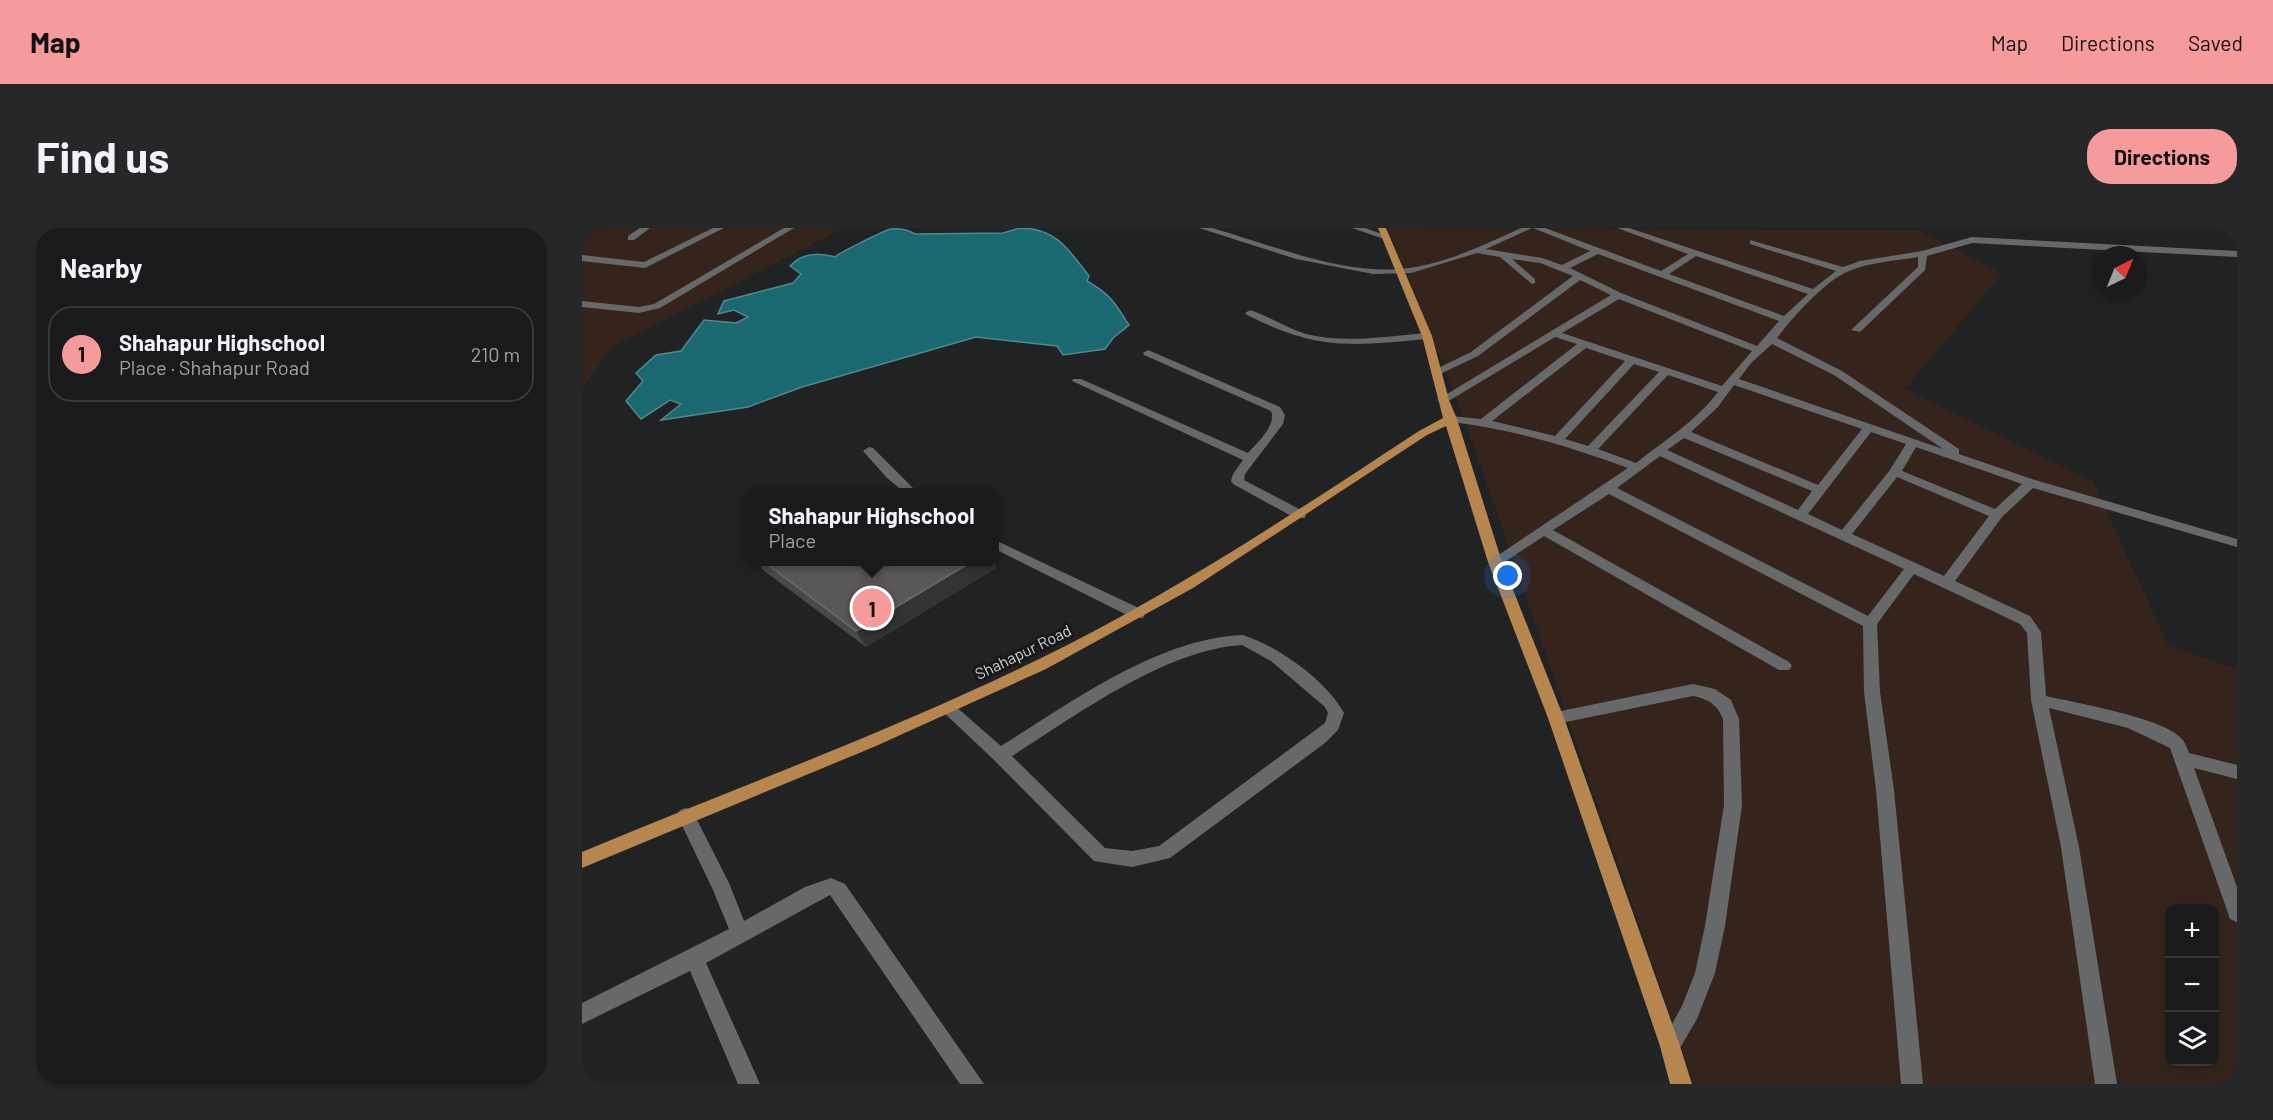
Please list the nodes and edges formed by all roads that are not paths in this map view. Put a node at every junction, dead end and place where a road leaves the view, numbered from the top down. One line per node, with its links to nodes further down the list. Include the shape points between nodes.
1 (646, 228): 12 (street)
2 (720, 228): 20 (street, via 645,265)
3 (790, 228): 29 (street, via 657,306 639,310)
4 (1203, 228): 23 (street, via 1326,263)
5 (1356, 228): 10 (street)
6 (1528, 228): 14 (street)
7 (1537, 228): 15 (street)
8 (1621, 228): 11 (street)
9 (1658, 228): 11 (street)
10 (1383, 232): 23 (main road)
11 (1647, 236): 16 (street)
12 (631, 238)
13 (1753, 242): 22 (street)
14 (1474, 250): 19 (street); 23 (street)
15 (1599, 250): 21 (street); 24 (street)
16 (1697, 252): 24 (street); 27 (street)
17 (1923, 254): 18 (street, via 1959,243 1988,240); 22 (street); 32 (street, via 1922,268)
18 (2237, 254)
19 (1504, 256): 21 (street); 26 (street)
20 (582, 258)
21 (1563, 268): 25 (street)
22 (1843, 270): 27 (street)
23 (1401, 272): 34 (main road)
24 (1662, 274): 31 (street)
25 (1580, 276): 28 (street); 41 (street, via 1482,350)
26 (1532, 281)
27 (1815, 293): 31 (street)
28 (1618, 295): 33 (street); 37 (street)
29 (582, 304)
30 (1250, 313): 34 (street, via 1286,330 1324,341)
31 (1785, 320): 35 (street)
32 (1856, 330)
33 (1553, 333): 36 (street); 45 (street)
34 (1427, 336): 41 (main road)
35 (1772, 339): 37 (street); 56 (street, via 1838,373)
36 (1584, 344): 39 (street); 47 (street)
37 (1758, 350): 43 (street)
38 (1148, 353): 55 (street, via 1276,409 1277,424)
39 (1632, 360): 40 (street); 50 (street)
40 (1665, 372): 44 (street); 52 (street)
41 (1436, 373): 45 (main road)
42 (1077, 381): 55 (street)
43 (1733, 381): 44 (street); 48 (street)
44 (1725, 391): 49 (street)
45 (1443, 400): 46 (main road)
46 (1450, 419): 47 (street); 65 (main road, Shahapur Road, via 1422,433); 70 (main road)
47 (1485, 422): 50 (street)
48 (1868, 429): 51 (street); 62 (street)
49 (1683, 433): 53 (street); 62 (street)
50 (1558, 439): 52 (street)
51 (1912, 444): 56 (street); 58 (street)
52 (1591, 450): 57 (street)
53 (1659, 451): 57 (street); 63 (street)
54 (869, 452): 60 (street)
55 (1251, 459): 65 (street, via 1237,481)
56 (1967, 461): 59 (street)
57 (1636, 467): 61 (street)
58 (1895, 472): 64 (street); 67 (street)
59 (2031, 483): 64 (street); 68 (street)
60 (906, 488)
61 (1608, 489): 66 (street); 74 (street)
62 (1820, 490): 63 (street)
63 (1801, 514): 67 (street)
64 (1997, 514): 72 (street)
65 (1300, 515): 73 (main road, Shahapur Road)
66 (1545, 531): 70 (street); 75 (street)
67 (1845, 535): 71 (street)
68 (2237, 543)
69 (999, 545): 73 (street)
70 (1495, 562): 78 (main road)
71 (1911, 567): 72 (street); 74 (street)
72 (1946, 584): 76 (street, via 2025,620 2034,632)
73 (1138, 614): 77 (main road, Shahapur Road)
74 (1870, 623): 93 (street, via 1872,692)
75 (1784, 666)
76 (2039, 700): 80 (street, via 2157,731 2177,744); 94 (street, via 2070,847)
77 (948, 709): 79 (street); 82 (main road, Shahapur Road)
78 (1556, 718): 89 (main road); 89 (street, via 1693,690 1709,693 1725,704 1731,719 1733,805 1715,927 1705,973)
79 (1000, 755): 79 (street, via 1177,653 1222,640 1243,640 1263,648 1331,703 1336,713 1332,726 1319,738 1164,852 1141,860 1100,855)
80 (2184, 759): 81 (street); 84 (street)
81 (2237, 772)
82 (686, 816): 83 (main road, Shahapur Road); 86 (street)
83 (582, 860)
84 (2230, 872): 85 (street)
85 (2237, 913)
86 (740, 934): 87 (street); 91 (street, via 812,893 831,886 838,890)
87 (694, 959): 88 (street); 90 (street)
88 (582, 1014)
89 (1670, 1046): 92 (main road)
90 (749, 1084)
91 (974, 1084)
92 (1681, 1084)
93 (1912, 1084)
94 (2106, 1084)

